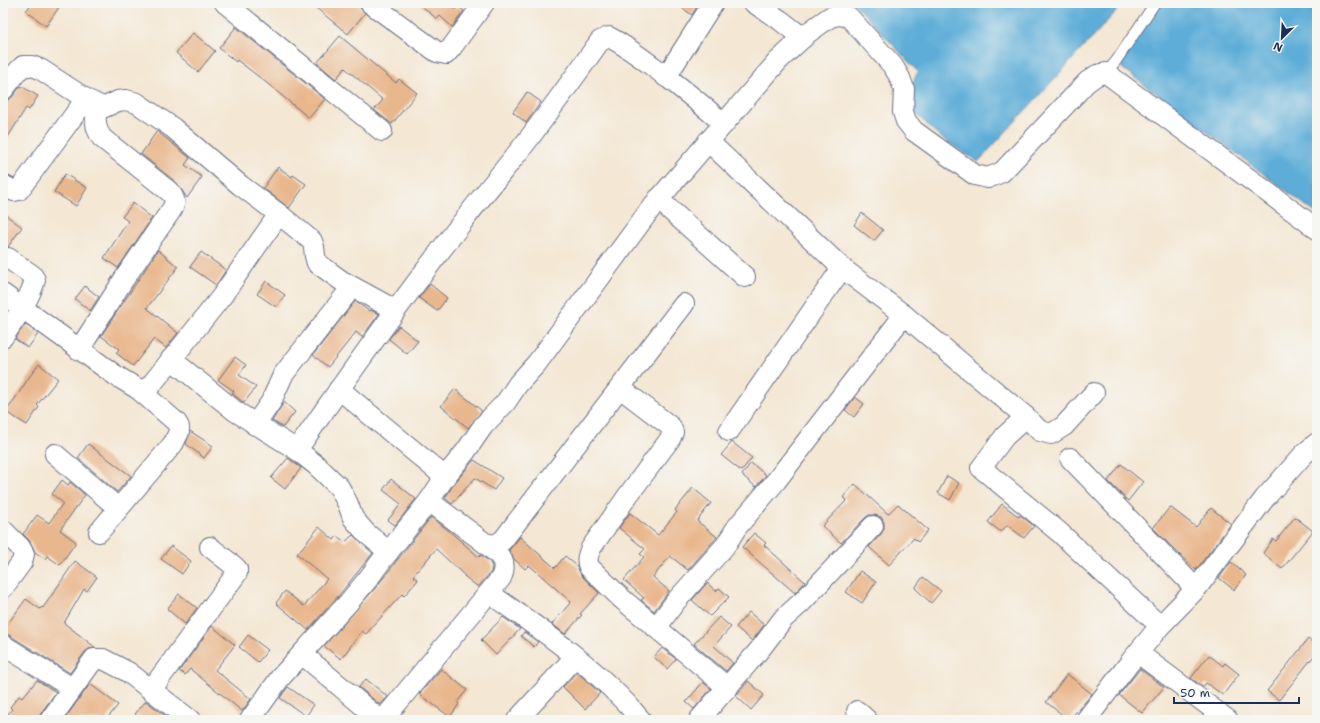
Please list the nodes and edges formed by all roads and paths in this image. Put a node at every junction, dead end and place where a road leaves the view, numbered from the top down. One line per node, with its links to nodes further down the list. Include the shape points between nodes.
1 (225, 3): 14 (street)
2 (370, 3): 3 (street, via 437,52 446,54)
3 (484, 3)
4 (713, 3): 10 (street)
5 (754, 3): 8 (street)
6 (1156, 3): 9 (lane)
7 (839, 9): 8 (street); 9 (street, via 897,72 904,89 903,112 914,131 975,175 982,177 988,178 1002,172 1087,82 1097,75)
8 (803, 38): 13 (street, via 778,61)
9 (1106, 73): 19 (street)
10 (666, 77): 13 (street); 27 (street, via 609,37 600,41 527,141)
11 (3, 90): 12 (street, via 23,66 32,66)
12 (92, 102): 16 (street, via 19,190 14,191); 18 (street, via 105,107 126,100 137,103 173,128 240,185); 30 (street, via 98,133 102,138 170,192 175,198 175,203)
13 (724, 124): 15 (street)
14 (382, 131)
15 (708, 142): 17 (street); 21 (street)
16 (3, 185)
17 (658, 199): 22 (street); 43 (street, via 537,363 483,426)
18 (279, 214): 23 (street, via 312,241 317,263); 31 (street, via 222,296)
19 (1317, 230)
20 (8, 258): 26 (street, via 35,280)
21 (842, 268): 28 (street); 38 (street)
22 (745, 277)
23 (352, 287): 27 (street); 37 (street, via 283,375 271,402)
24 (3, 294): 26 (street)
25 (684, 304): 32 (street)
26 (22, 308): 29 (street); 30 (street)
27 (395, 310): 33 (street)
28 (904, 315): 36 (street); 56 (street, via 776,481 737,527 725,546 676,601)
29 (3, 337)
30 (79, 350): 34 (street)
31 (171, 359): 34 (street, via 146,390); 37 (street)
32 (620, 388): 49 (street, via 502,540 495,545); 56 (street, via 671,427 673,432 591,548 587,562 622,599)
33 (339, 389): 40 (street); 43 (street)
34 (138, 390): 45 (street, via 176,422 179,432 173,444)
35 (1094, 393): 36 (street, via 1064,426 1052,434 1040,431)
36 (1026, 417): 55 (street, via 1005,436 981,468 1059,532)
37 (255, 425): 40 (street)
38 (730, 431)
39 (1317, 443): 53 (street, via 1265,498)
40 (298, 450): 51 (street, via 338,487 353,518)
41 (55, 454): 45 (street)
42 (1070, 458): 53 (street)
43 (445, 477): 44 (street)
44 (429, 501): 49 (street); 51 (street)
45 (118, 508): 48 (street)
46 (873, 526): 62 (street, via 783,619)
47 (3, 530): 52 (street, via 24,554 22,562)
48 (99, 532)
49 (485, 543): 54 (street, via 505,564 500,578)
50 (210, 547): 63 (street, via 234,566 237,573)
51 (389, 552): 59 (street)
52 (3, 588)
53 (1196, 589): 55 (street)
54 (488, 593): 60 (street, via 552,637); 67 (street)
55 (1160, 626): 58 (street)
56 (656, 628): 62 (street)
57 (3, 644): 61 (street)
58 (1138, 653): 71 (street); 72 (street)
59 (302, 654): 66 (street, via 280,678); 67 (street)
60 (575, 657): 68 (street); 69 (street, via 617,692)
61 (72, 688): 63 (street, via 94,659 104,659 128,672); 64 (street)
62 (728, 688): 70 (street)
63 (151, 690): 65 (street)
64 (50, 720)
65 (190, 720)
66 (250, 720)
67 (381, 720)
68 (517, 720)
69 (641, 720)
70 (699, 720)
71 (1086, 720)
72 (1228, 720)

